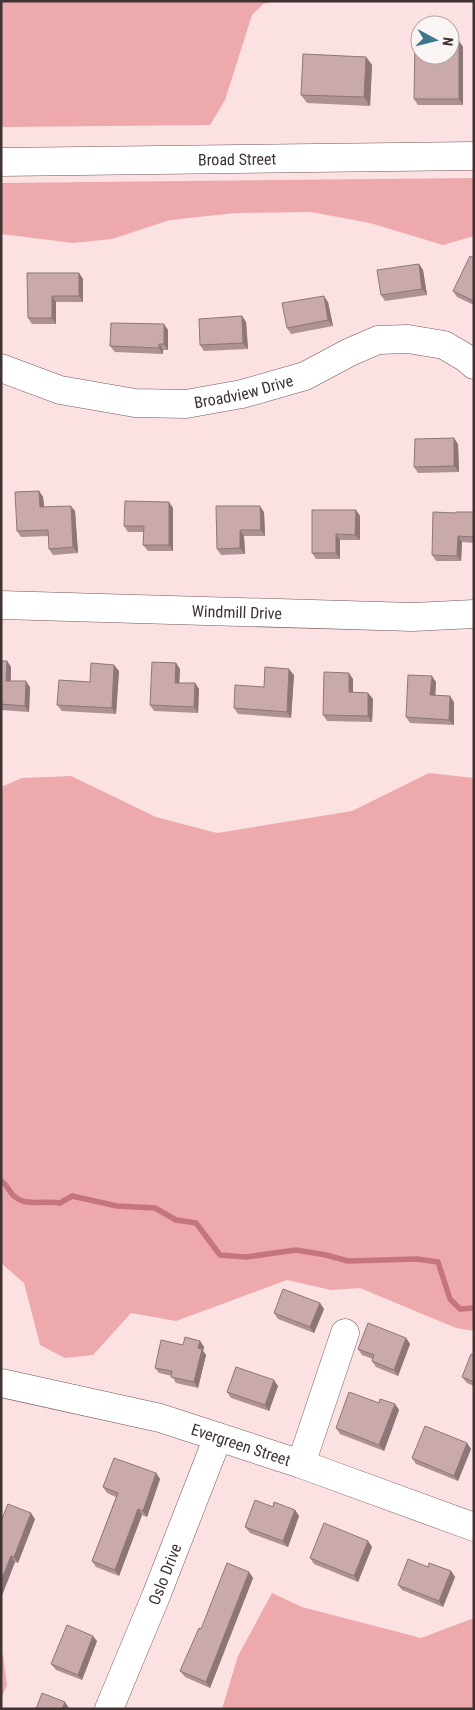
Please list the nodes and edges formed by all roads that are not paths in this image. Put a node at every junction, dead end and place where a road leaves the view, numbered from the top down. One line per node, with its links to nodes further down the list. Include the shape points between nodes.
1 (474, 156): 2 (street, Broad Street)
2 (1, 162)
3 (474, 365): 4 (street, Broadview Drive, via 444,345 408,338 378,340 305,376 242,394 186,404 135,403 60,390)
4 (1, 368)
5 (1, 605): 6 (street, Windmill Drive, via 413,617)
6 (474, 614)
7 (345, 1333): 10 (street)
8 (1, 1383): 9 (street, Evergreen Street, via 160,1418)
9 (218, 1437): 10 (street, Evergreen Street); 12 (street, Oslo Drive)
10 (302, 1464): 11 (street, Evergreen Street)
11 (474, 1527)
12 (109, 1709)

